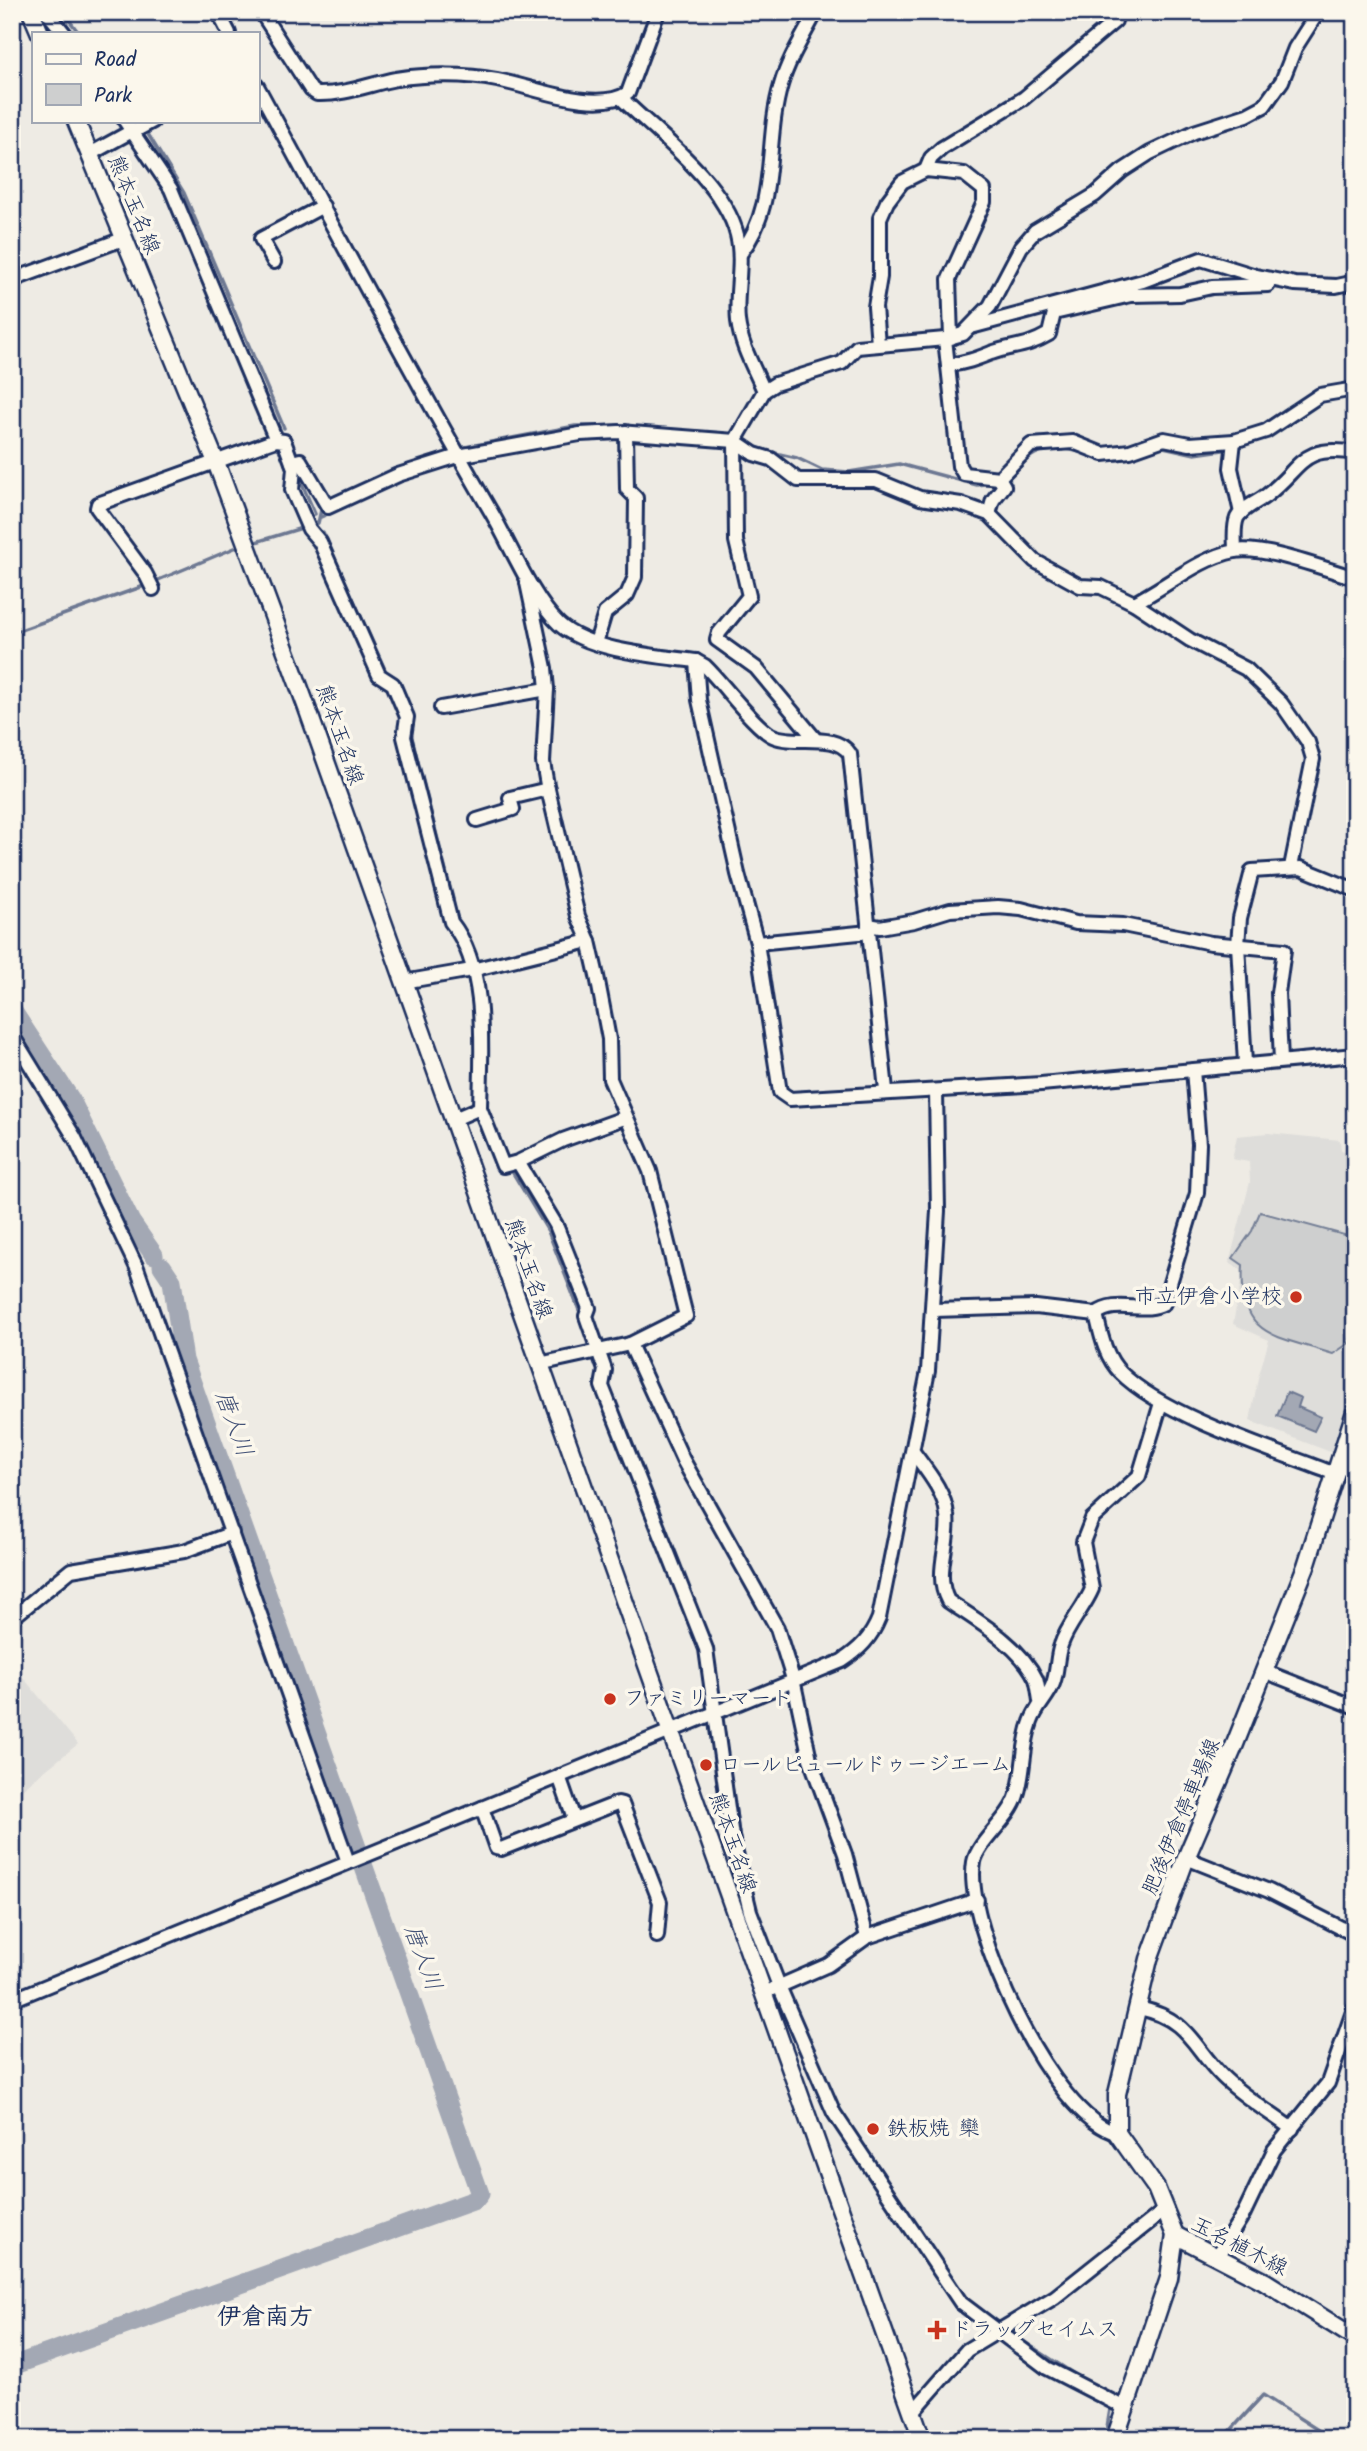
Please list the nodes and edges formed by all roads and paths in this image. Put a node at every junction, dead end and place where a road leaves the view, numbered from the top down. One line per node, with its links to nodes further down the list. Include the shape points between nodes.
1 (31, 12): 9 (main road)
2 (47, 12): 10 (street)
3 (218, 12): 11 (street)
4 (261, 12): 13 (street, via 317,94 398,79 467,76 576,99)
5 (657, 12): 13 (street, via 638,73)
6 (816, 12): 20 (street, via 781,82 770,185 752,239)
7 (1318, 12): 25 (street, via 1264,106 1150,153 1095,195 1035,231 1021,247 990,306)
8 (1115, 21): 17 (street, via 1024,99 949,143 931,158)
9 (40, 32)
10 (63, 32)
11 (228, 32)
12 (259, 90): 18 (street)
13 (621, 98): 20 (street, via 707,182 737,233)
14 (76, 122): 16 (main road, 熊本玉名線)
15 (137, 127): 16 (street); 32 (street, via 171,189)
16 (90, 154): 19 (main road, 熊本玉名線)
17 (926, 170): 26 (street, via 964,174 984,191 984,202 949,279); 27 (street, via 902,182 880,218 875,307)
18 (323, 206): 21 (street, via 261,239); 36 (street)
19 (123, 239): 22 (street); 37 (main road, 熊本玉名線)
20 (740, 254): 30 (street, via 738,320)
21 (274, 262)
22 (12, 280)
23 (1355, 282): 24 (street)
24 (1295, 284): 25 (street, via 1201,259 1143,281); 28 (street, via 1131,295 1054,313 1049,334 1027,346)
25 (970, 327): 26 (street)
26 (948, 338): 27 (street); 28 (street)
27 (878, 344): 30 (street, via 857,346 842,363)
28 (948, 365): 39 (street, via 959,466 964,474)
29 (1355, 389): 34 (street, via 1320,395)
30 (764, 391): 33 (street)
31 (626, 432): 33 (street); 36 (street, via 580,434); 47 (street, via 627,489 636,498 635,577 627,594 605,613)
32 (276, 440): 37 (street); 38 (street, via 284,441)
33 (735, 441): 41 (street, via 771,459 797,480 876,480 920,498); 51 (street, via 736,541 749,596 717,640 756,668)
34 (1235, 446): 39 (street, via 1164,439 1130,451 1102,454 1073,442 1055,441 1031,445); 40 (street, via 1231,468)
35 (1355, 453): 40 (street, via 1319,452 1303,458 1270,493)
36 (458, 456): 38 (street, via 398,475 328,507 300,460); 44 (street, via 512,545)
37 (216, 462): 45 (street, via 98,504); 61 (main road, 熊本玉名線)
38 (292, 462): 60 (street, via 292,490 307,526 320,542 379,675 393,684 407,717 404,737 452,922 461,934)
39 (1001, 481): 41 (street, via 1004,486)
40 (1241, 513): 42 (street)
41 (989, 514): 46 (street, via 1035,561 1080,586 1101,587)
42 (1235, 551): 43 (street, via 1294,559); 46 (street)
43 (1355, 578)
44 (526, 579): 47 (street, via 558,624); 49 (street)
45 (151, 585)
46 (1134, 603): 54 (street, via 1190,640 1246,668 1281,703 1308,742 1313,758)
47 (596, 643): 48 (street)
48 (696, 661): 51 (street, via 773,736 795,742); 58 (street, via 699,700)
49 (547, 689): 50 (street); 52 (street, via 543,762)
50 (442, 708)
51 (816, 740): 56 (street, via 839,745 850,754)
52 (548, 789): 53 (street, via 510,798 513,809); 57 (street, via 578,916)
53 (477, 820)
54 (1291, 867): 55 (street); 59 (street, via 1252,871)
55 (1355, 890)
56 (869, 929): 58 (street); 59 (street, via 950,910 998,907 1076,923 1123,925); 67 (street)
57 (589, 941): 60 (street); 70 (street, via 609,1038 610,1079)
58 (757, 943): 67 (street, via 780,1093 790,1099)
59 (1238, 945): 64 (street, via 1284,950 1279,993); 65 (street)
60 (471, 970): 61 (street); 69 (street, via 482,1026)
61 (403, 982): 71 (main road, 熊本玉名線)
62 (12, 1035): 83 (street, via 75,1138 138,1268)
63 (1355, 1055): 64 (street)
64 (1281, 1060): 65 (street)
65 (1245, 1063): 66 (street)
66 (1193, 1070): 68 (street); 74 (street, via 1199,1144 1197,1192 1169,1296 1157,1307 1105,1307)
67 (886, 1090): 68 (street)
68 (936, 1091): 73 (street)
69 (480, 1108): 71 (street); 72 (street, via 503,1166)
70 (624, 1118): 72 (street); 75 (street, via 650,1171 686,1316)
71 (452, 1120): 77 (main road, 熊本玉名線)
72 (513, 1164): 76 (street, via 556,1225 589,1308 586,1316)
73 (934, 1310): 74 (street, via 1036,1307); 80 (street)
74 (1096, 1314): 78 (street, via 1111,1361)
75 (630, 1345): 76 (street); 86 (street, via 683,1460 764,1600)
76 (598, 1351): 77 (street); 89 (street, via 605,1370 602,1386 706,1649)
77 (538, 1364): 90 (main road, 熊本玉名線)
78 (1161, 1403): 81 (street); 87 (street, via 1139,1476 1092,1519 1087,1531 1083,1546 1092,1589 1062,1642 1051,1690)
79 (1355, 1412): 81 (main road, 肥後伊倉停車場線)
80 (914, 1453): 86 (street, via 873,1633 842,1661); 87 (street, via 946,1505 943,1592 948,1601 1011,1648 1035,1678)
81 (1337, 1470): 82 (street); 85 (main road, 肥後伊倉停車場線, via 1306,1566)
82 (1355, 1471)
83 (232, 1533): 84 (street, via 184,1551 71,1570); 95 (street)
84 (12, 1618)
85 (1264, 1671): 88 (street); 94 (main road, 肥後伊倉停車場線)
86 (793, 1679): 89 (street); 99 (street, via 810,1759 845,1854)
87 (1040, 1701): 96 (street, via 1029,1725 1017,1796 975,1857)
88 (1355, 1707)
89 (721, 1709): 90 (street); 100 (street, via 732,1837 750,1911)
90 (670, 1731): 91 (street); 101 (main road, 熊本玉名線)
91 (559, 1776): 92 (street); 93 (street)
92 (482, 1808): 93 (street, via 496,1848); 95 (street)
93 (574, 1819): 98 (street, via 622,1804 660,1902)
94 (1185, 1858): 97 (street, via 1269,1891); 104 (main road, 肥後伊倉停車場線, via 1149,1959)
95 (356, 1859): 102 (street)
96 (977, 1900): 99 (street); 106 (street, via 995,1969 1031,2044 1094,2123)
97 (1355, 1935)
98 (657, 1936)
99 (867, 1937): 100 (street, via 828,1965)
100 (784, 1984): 101 (street); 110 (street, via 834,2113 961,2303)
101 (763, 1994): 113 (main road, 熊本玉名線)
102 (12, 2000)
103 (1355, 2006): 105 (street, via 1328,2083)
104 (1139, 2008): 105 (street, via 1154,2011 1190,2034 1221,2076); 106 (main road, 肥後伊倉停車場線, via 1117,2094)
105 (1292, 2130): 109 (street, via 1274,2150)
106 (1117, 2133): 107 (main road)
107 (1166, 2209): 108 (main road); 110 (street, via 1055,2297)
108 (1175, 2235): 109 (main road, 玉名植木線); 112 (main road, 玉名植木線, via 1169,2278)
109 (1218, 2255): 111 (main road, 玉名植木線)
110 (998, 2332): 112 (street, via 1069,2381); 113 (street, via 967,2350)
111 (1355, 2338)
112 (1125, 2408): 115 (main road, 玉名植木線)
113 (912, 2413): 114 (main road, 熊本玉名線)
114 (922, 2439)
115 (1115, 2439)

